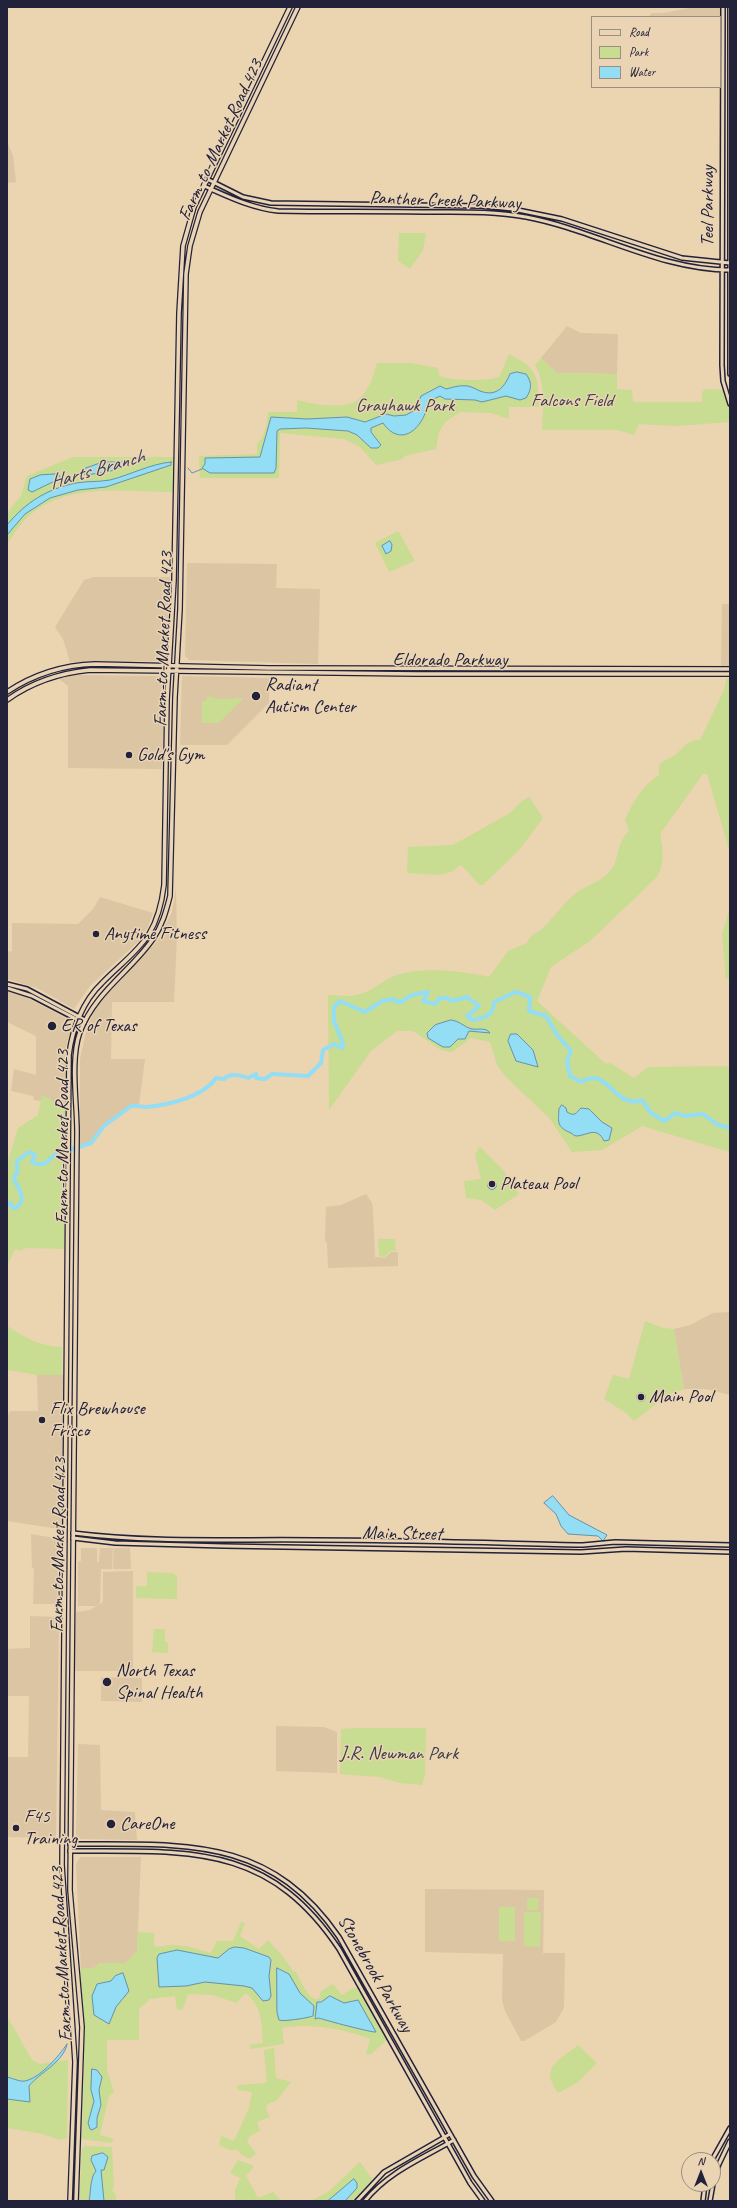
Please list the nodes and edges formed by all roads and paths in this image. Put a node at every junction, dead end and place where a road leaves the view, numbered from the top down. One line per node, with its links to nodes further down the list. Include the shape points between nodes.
1 (290, 7): 7 (main road, Farm-to-Market Road 423)
2 (298, 7): 8 (main road, Farm-to-Market Road 423)
3 (723, 7): 5 (main road, Teel Parkway)
4 (730, 7): 6 (main road, Teel Parkway)
5 (722, 68): 6 (main road); 9 (main road, Teel Parkway)
6 (730, 68): 10 (main road, Teel Parkway)
7 (241, 109): 8 (main road); 11 (main road, Farm-to-Market Road 423)
8 (248, 112): 12 (main road, Farm-to-Market Road 423)
9 (722, 167): 10 (main road); 15 (main road, Teel Parkway)
10 (729, 167): 16 (main road, Teel Parkway)
11 (207, 179): 12 (main road, Panther Creek Parkway); 13 (main road, Farm-to-Market Road 423)
12 (214, 182): 14 (main road, Farm-to-Market Road 423); 17 (main road, Panther Creek Parkway, via 243,197 271,204 488,206 529,211 562,219 682,258)
13 (204, 186): 14 (main road, Panther Creek Parkway); 23 (main road, Farm-to-Market Road 423, via 189,220 181,259)
14 (211, 189): 19 (main road, Panther Creek Parkway, via 239,202 274,210 478,212 518,216 563,226 679,264); 24 (main road, Farm-to-Market Road 423, via 193,231 187,263)
15 (721, 215): 16 (main road); 17 (main road, Teel Parkway)
16 (729, 215): 18 (main road, Teel Parkway)
17 (721, 262): 18 (main road, Panther Creek Parkway); 19 (main road, Teel Parkway)
18 (730, 262): 20 (main road, Teel Parkway)
19 (721, 270): 20 (main road, Panther Creek Parkway); 22 (main road, Teel Parkway, via 723,381)
20 (730, 270): 21 (main road, Teel Parkway)
21 (730, 374)
22 (730, 404)
23 (174, 580): 24 (main road); 26 (main road, Farm-to-Market Road 423)
24 (181, 580): 27 (main road, Farm-to-Market Road 423)
25 (118, 664): 26 (main road, Eldorado Parkway); 30 (main road); 35 (main road, Eldorado Parkway, via 81,664 63,667 44,672)
26 (170, 666): 27 (main road, Eldorado Parkway); 31 (main road, Farm-to-Market Road 423)
27 (177, 666): 28 (main road, Eldorado Parkway); 32 (main road, Farm-to-Market Road 423)
28 (248, 668): 29 (main road, Eldorado Parkway); 33 (main road)
29 (730, 669)
30 (117, 671): 31 (main road, Eldorado Parkway); 36 (main road, Eldorado Parkway, via 90,670 66,673 43,680)
31 (170, 672): 32 (main road, Eldorado Parkway); 37 (main road, Farm-to-Market Road 423)
32 (177, 672): 33 (main road, Eldorado Parkway); 38 (main road, Farm-to-Market Road 423)
33 (248, 673): 34 (main road, Eldorado Parkway)
34 (730, 674)
35 (7, 692)
36 (7, 700)
37 (167, 735): 38 (main road); 39 (main road, Farm-to-Market Road 423)
38 (175, 735): 40 (main road, Farm-to-Market Road 423)
39 (166, 814): 40 (main road); 41 (main road, Farm-to-Market Road 423, via 161,904 148,934)
40 (172, 815): 42 (main road, Farm-to-Market Road 423, via 171,885 167,908 154,938)
41 (131, 955): 42 (main road); 45 (main road, Farm-to-Market Road 423, via 95,990)
42 (136, 959): 46 (main road, Farm-to-Market Road 423, via 101,994)
43 (7, 984): 45 (main road, via 27,989)
44 (7, 988): 45 (main road, via 32,996)
45 (78, 1019): 46 (main road); 47 (main road, Farm-to-Market Road 423, via 69,1055)
46 (84, 1022): 48 (main road, Farm-to-Market Road 423, via 76,1050)
47 (70, 1100): 48 (main road); 55 (main road, Farm-to-Market Road 423)
48 (77, 1100): 49 (main road, Farm-to-Market Road 423)
49 (73, 1532): 50 (main road, Farm-to-Market Road 423); 51 (main road, Main Street)
50 (73, 1538): 53 (main road, Main Street, via 115,1543); 56 (main road, Farm-to-Market Road 423)
51 (203, 1540): 52 (main road, Main Street, via 584,1545 615,1542); 53 (main road)
52 (730, 1544)
53 (203, 1546): 54 (main road, Main Street)
54 (730, 1552)
55 (64, 1760): 56 (main road); 61 (main road, Farm-to-Market Road 423, via 62,1865)
56 (71, 1760): 57 (main road, Farm-to-Market Road 423)
57 (70, 1844): 58 (main road, Stonebrook Parkway); 59 (main road, Farm-to-Market Road 423)
58 (134, 1845): 60 (main road); 65 (main road, Stonebrook Parkway, via 195,1847 222,1851 269,1870 303,1894 325,1917 340,1937)
59 (70, 1851): 60 (main road, Stonebrook Parkway); 62 (main road, Farm-to-Market Road 423)
60 (134, 1852): 66 (main road, Stonebrook Parkway, via 193,1854 226,1860 272,1880 298,1899 320,1922 339,1949)
61 (66, 1917): 62 (main road); 64 (main road, Farm-to-Market Road 423)
62 (73, 1917): 63 (main road, Farm-to-Market Road 423)
63 (78, 1968): 64 (main road); 76 (main road, Farm-to-Market Road 423, via 82,2027)
64 (70, 1969): 75 (main road, Farm-to-Market Road 423, via 75,2062)
65 (364, 1981): 66 (main road); 68 (main road, Stonebrook Parkway)
66 (358, 1984): 69 (main road, Stonebrook Parkway)
67 (730, 2128): 73 (main road)
68 (450, 2134): 69 (main road); 70 (main road, Stonebrook Parkway)
69 (444, 2137): 72 (main road, Stonebrook Parkway); 77 (main road, via 384,2172)
70 (454, 2140): 72 (main road); 80 (main road, Stonebrook Parkway, via 474,2176)
71 (730, 2141): 74 (main road)
72 (448, 2144): 78 (main road, via 392,2175); 79 (main road, Stonebrook Parkway)
73 (716, 2152)
74 (721, 2160)
75 (70, 2201)
76 (76, 2201)
77 (356, 2201)
78 (365, 2201)
79 (483, 2201)
80 (492, 2201)

